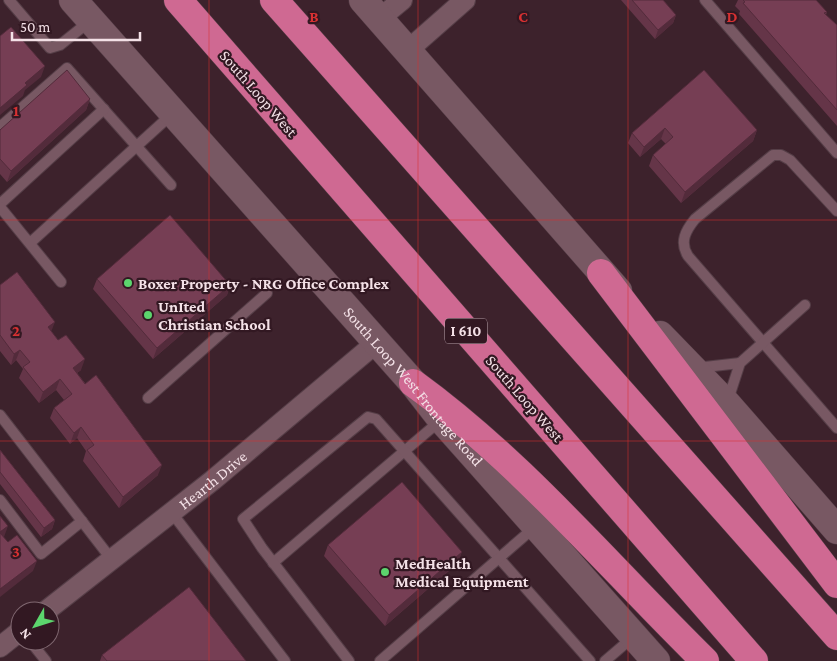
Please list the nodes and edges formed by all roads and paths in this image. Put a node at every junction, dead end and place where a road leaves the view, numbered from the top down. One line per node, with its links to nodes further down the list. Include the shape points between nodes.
1 (9, 0): 9 (lane, via 50,48 60,45)
2 (72, 0): 9 (main road, South Loop West Frontage Road)
3 (178, 0): 58 (highway, South Loop West / I 610)
4 (274, 0): 46 (highway)
5 (402, 0): 8 (street)
6 (465, 0): 10 (street)
7 (705, 0): 15 (lane)
8 (371, 10): 10 (main road)
9 (91, 20): 12 (main road, South Loop West Frontage Road)
10 (407, 51): 20 (main road)
11 (104, 108): 13 (lane, via 67,68); 14 (lane); 17 (lane)
12 (173, 113): 14 (lane); 25 (main road, South Loop West Frontage Road)
13 (0, 127)
14 (137, 146): 16 (lane); 19 (lane)
15 (837, 153)
16 (171, 185)
17 (0, 206): 19 (lane)
18 (837, 211): 24 (lane, via 790,160 773,155 707,207 687,230 683,247 688,256)
19 (30, 243): 21 (lane)
20 (600, 273): 27 (main road); 43 (highway)
21 (61, 282)
22 (267, 293): 29 (lane)
23 (805, 305): 24 (lane)
24 (762, 341): 26 (lane); 33 (lane)
25 (376, 344): 28 (main road, South Loop West Frontage Road); 36 (street, Hearth Drive)
26 (740, 364): 27 (lane); 30 (lane)
27 (692, 368): 30 (main road)
28 (413, 383): 32 (main road, South Loop West Frontage Road); 57 (highway, via 453,412 524,477)
29 (148, 398)
30 (726, 404): 39 (main road)
31 (0, 415): 37 (lane)
32 (441, 419): 34 (lane); 38 (main road, South Loop West Frontage Road)
33 (837, 428)
34 (403, 450): 40 (lane); 42 (lane); 42 (lane, via 376,419 364,419 244,519)
35 (0, 500): 37 (lane, via 41,554)
36 (172, 513): 41 (street, Hearth Drive); 51 (lane)
37 (82, 521): 41 (lane)
38 (536, 525): 40 (lane); 45 (main road, South Loop West Frontage Road)
39 (837, 530)
40 (499, 558): 53 (lane); 54 (lane)
41 (112, 560): 44 (street, Hearth Drive)
42 (273, 562): 52 (lane)
43 (837, 584)
44 (59, 601)
45 (634, 636): 55 (lane); 56 (main road, South Loop West Frontage Road)
46 (837, 636)
47 (10, 639): 48 (street)
48 (0, 647)
49 (38, 651): 50 (lane)
50 (46, 661)
51 (286, 661)
52 (349, 661)
53 (380, 661)
54 (590, 661)
55 (605, 661)
56 (656, 661)
57 (705, 661)
58 (754, 661)

